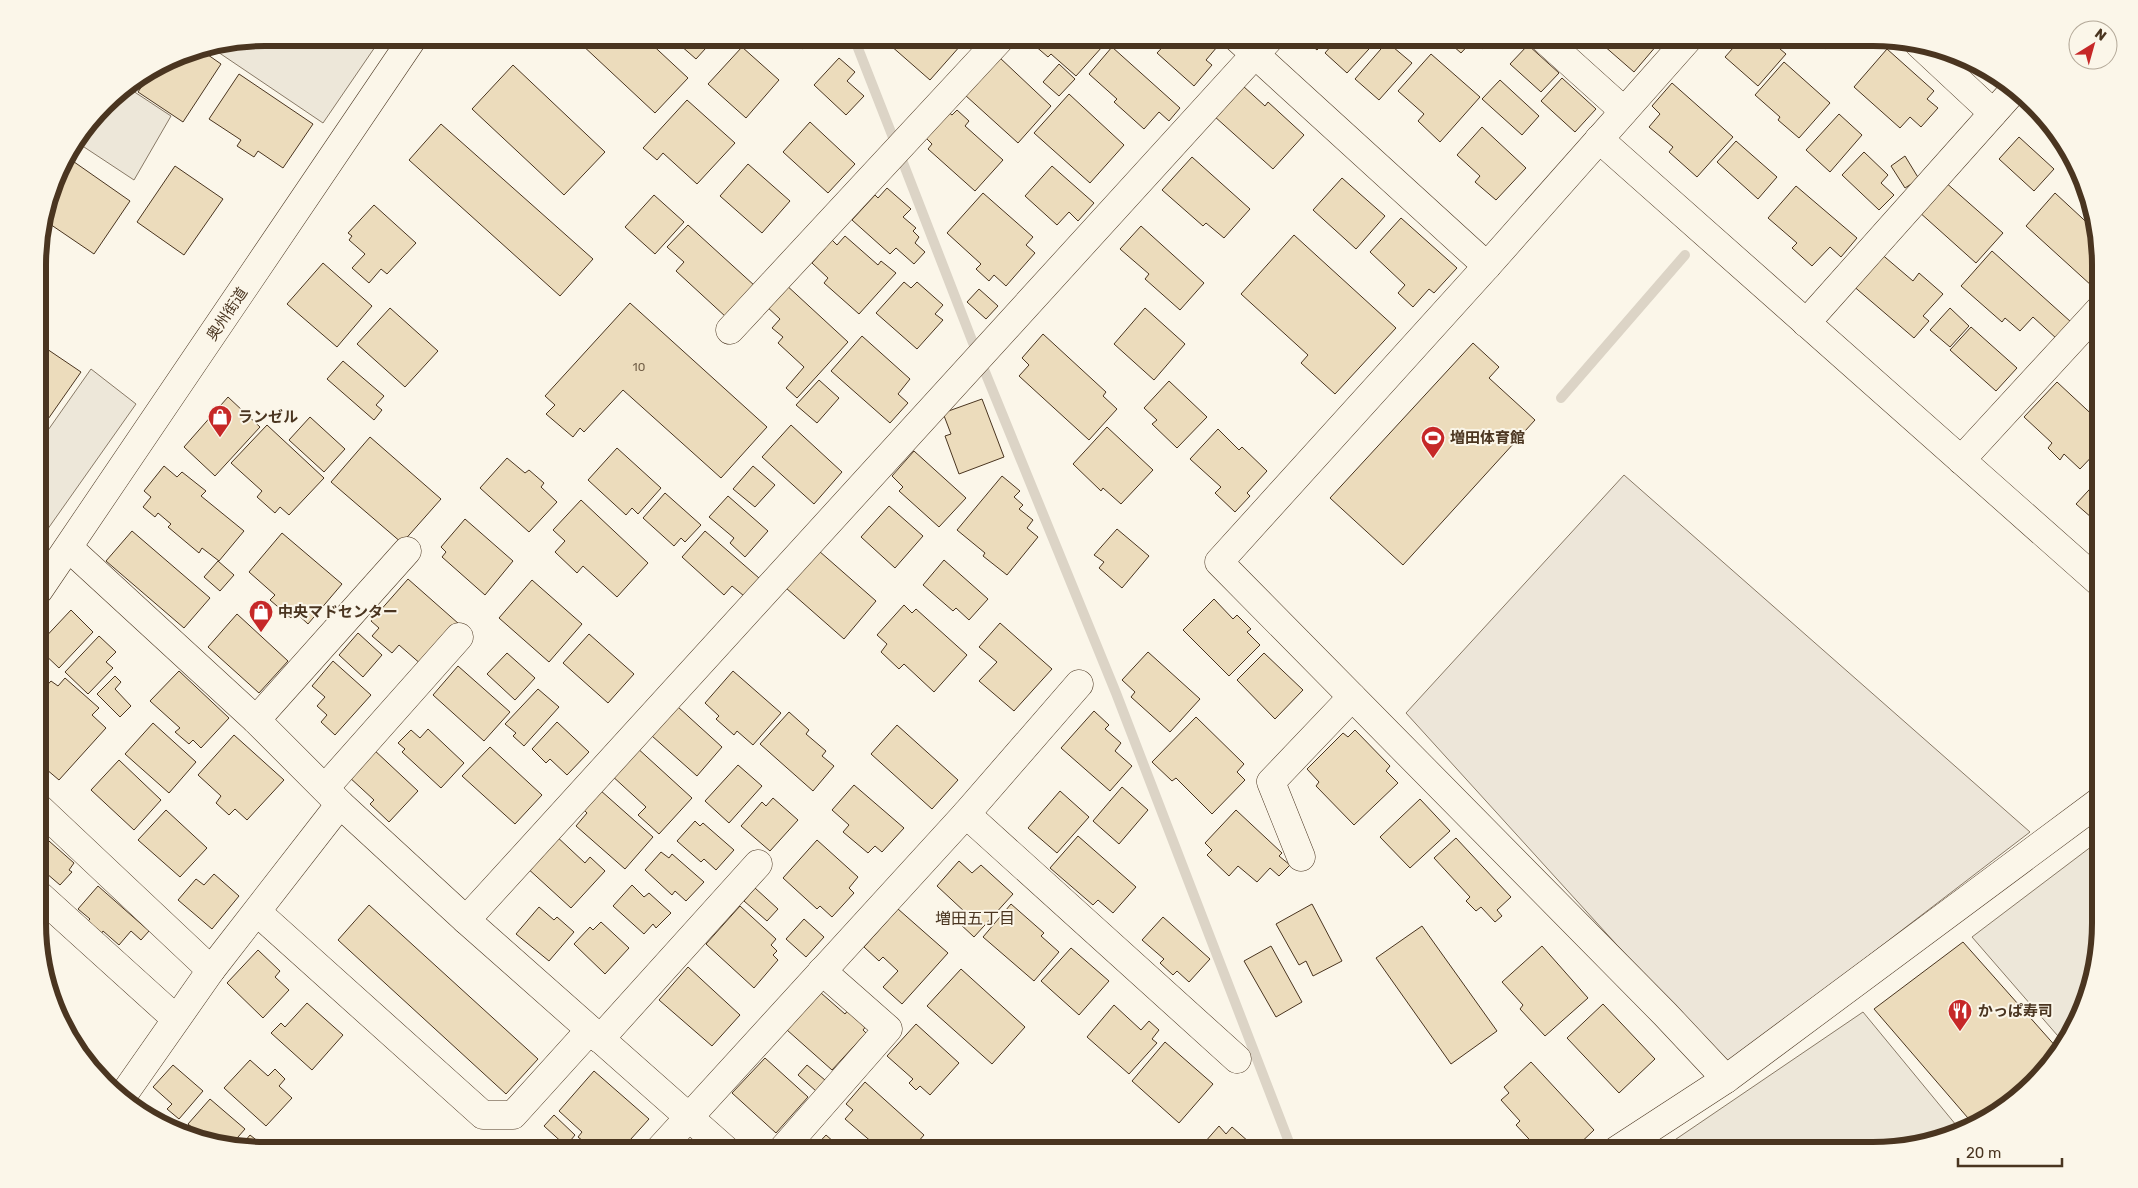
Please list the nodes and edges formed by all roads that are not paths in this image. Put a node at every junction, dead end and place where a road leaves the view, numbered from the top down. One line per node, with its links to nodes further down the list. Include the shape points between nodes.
1 (408, 46): 17 (street, 奥州街道)
2 (993, 46): 15 (street)
3 (1251, 46): 33 (street)
4 (1257, 46): 12 (street)
5 (1552, 46): 9 (street)
6 (1681, 46): 9 (street)
7 (1930, 54): 10 (street)
8 (2009, 95): 10 (street)
9 (1624, 111): 11 (street)
10 (1993, 113): 14 (street)
11 (1599, 139): 12 (street); 14 (street)
12 (1487, 266): 23 (street, via 1219,562)
13 (2092, 321): 16 (street)
14 (1806, 323): 16 (street)
15 (730, 330)
16 (1962, 460): 19 (street)
17 (69, 548): 20 (street, 奥州街道); 24 (street)
18 (407, 551): 24 (street)
19 (2092, 576)
20 (46, 580)
21 (459, 637): 25 (street)
22 (1079, 684): 27 (street)
23 (1352, 697): 29 (street, via 1271,782); 39 (street)
24 (256, 720): 25 (street)
25 (333, 796): 32 (street); 33 (street)
26 (2092, 807): 39 (street)
27 (966, 814): 35 (street); 38 (street)
28 (46, 815): 34 (street)
29 (1301, 857)
30 (758, 864): 37 (street)
31 (46, 901): 36 (street)
32 (256, 912): 34 (street); 37 (street, via 483,1115 513,1115)
33 (466, 920): 37 (street)
34 (211, 970): 36 (street)
35 (822, 971): 41 (street); 44 (street, via 888,1029)
36 (176, 1019): 40 (street)
37 (595, 1035): 41 (street)
38 (1237, 1059)
39 (1726, 1079): 45 (street)
40 (126, 1091)
41 (688, 1117): 42 (street); 43 (street)
42 (666, 1142)
43 (717, 1142)
44 (789, 1142)
45 (1629, 1142)

